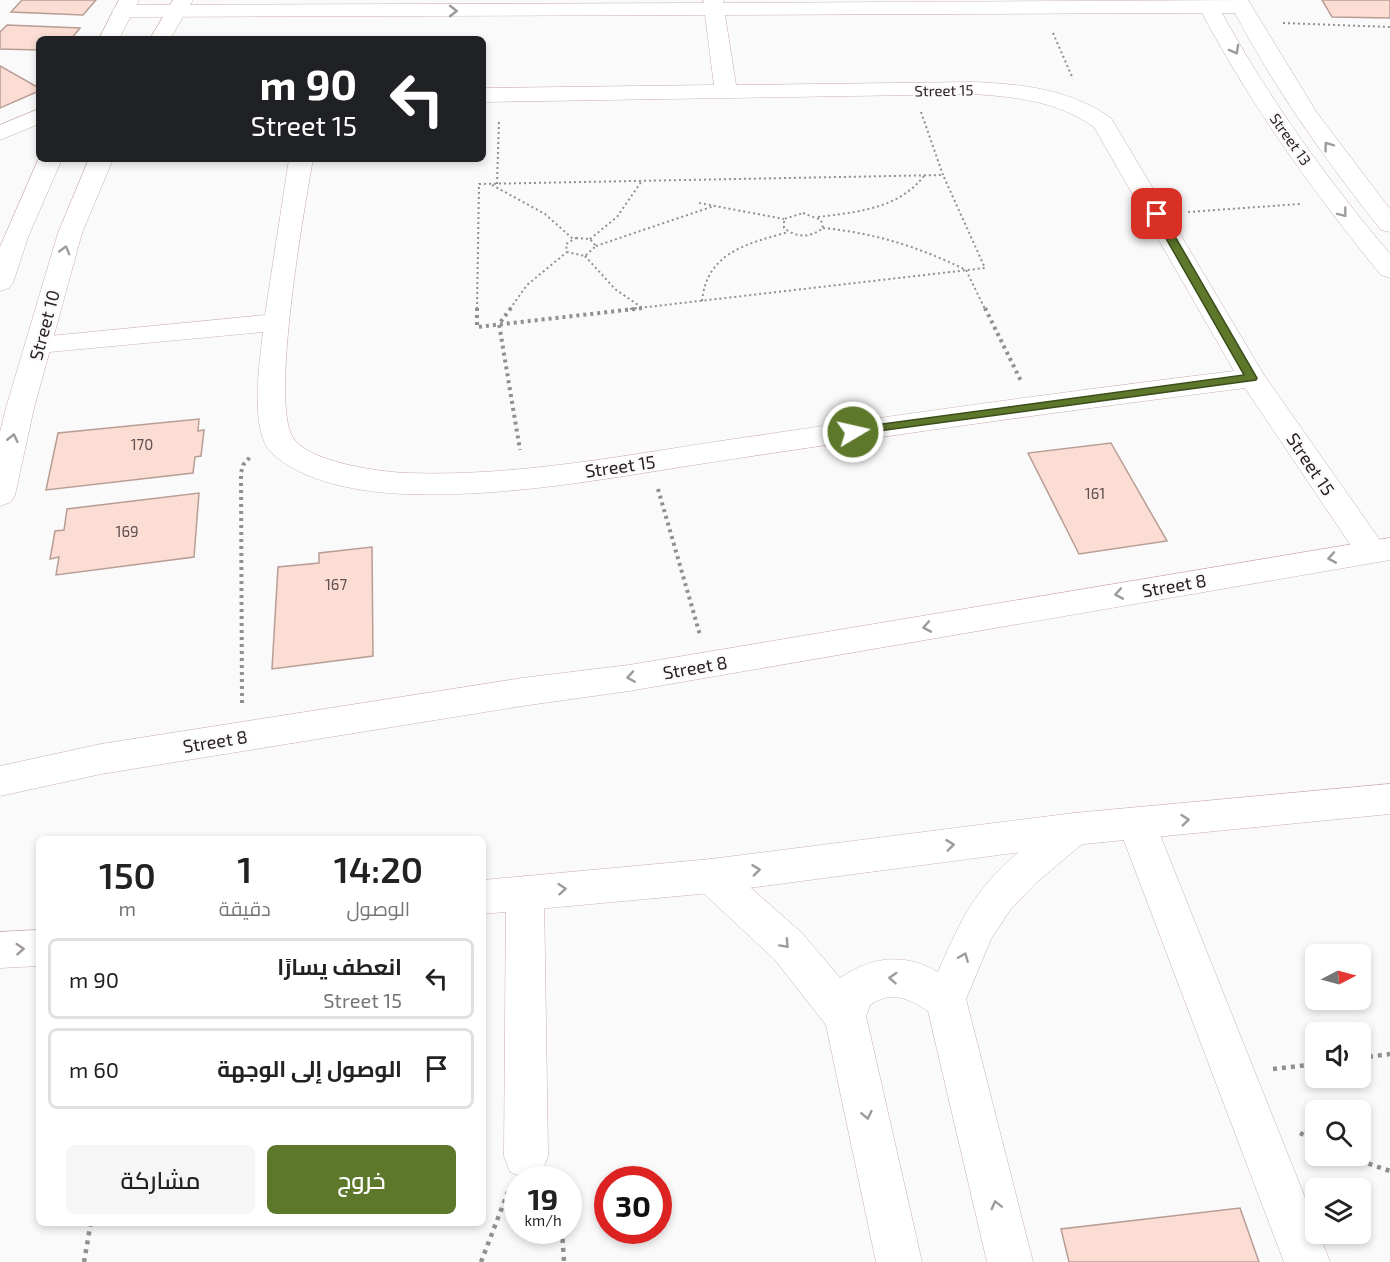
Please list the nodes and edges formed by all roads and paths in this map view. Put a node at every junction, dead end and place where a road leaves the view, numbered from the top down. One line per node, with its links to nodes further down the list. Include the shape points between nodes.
1 (901, 3): 2 (street); 6 (street)
2 (935, 3): 8 (street)
3 (1207, 4): 8 (street); 9 (street); 27 (street, Street 13, one-way to 27, via 1253,82)
4 (125, 5): 5 (street); 11 (street)
5 (179, 5): 7 (street, one-way to 7); 12 (street)
6 (714, 5): 7 (street); 14 (street)
7 (543, 6)
8 (1041, 8): 16 (path)
9 (1243, 9): 10 (path); 33 (street, Street 13, one-way to 9, via 1310,122)
10 (1390, 27)
11 (110, 36)
12 (162, 36)
13 (914, 90): 14 (street, Street 15); 16 (street, Street 15, via 1016,90 1052,96); 23 (path)
14 (726, 92): 15 (street, Street 15)
15 (491, 94): 26 (path)
16 (1086, 110): 30 (street, Street 15, via 1103,123)
17 (36, 117): 18 (street)
18 (0, 133)
19 (49, 162): 43 (street)
20 (100, 162): 48 (street, Street 10, one-way to 20, via 70,233)
21 (301, 162): 46 (street)
22 (924, 175): 23 (path); 24 (path); 31 (path, via 916,189 902,198)
23 (943, 175): 41 (path, via 985,268)
24 (642, 181): 26 (path); 37 (path, via 617,217)
25 (490, 184): 26 (path); 36 (path, via 545,214); 47 (path, via 478,184 477,327)
26 (497, 184)
27 (1334, 201): 30 (path); 42 (street, Street 13, one-way to 42)
28 (699, 203): 29 (path)
29 (714, 206): 32 (path); 38 (path)
30 (1157, 214): 49 (street, Street 15)
31 (818, 217): 32 (path, via 803,213); 34 (path)
32 (784, 219): 35 (path)
33 (1390, 225)
34 (823, 228): 35 (path, via 804,236); 41 (path, via 899,241)
35 (788, 232): 44 (path, via 760,241 713,266 703,283)
36 (573, 239): 37 (path); 39 (path, via 566,244)
37 (590, 239): 38 (path)
38 (596, 246): 40 (path)
39 (567, 252): 40 (path); 47 (path, via 527,285)
40 (585, 256): 45 (path, via 615,289)
41 (966, 270): 44 (path); 50 (path)
42 (1390, 270)
43 (0, 283)
44 (702, 301): 45 (path)
45 (641, 308): 47 (path)
46 (278, 322): 48 (street); 51 (street, via 271,416)
47 (499, 324): 53 (path)
48 (39, 345): 54 (street, Street 10, one-way to 48)
49 (1252, 378): 50 (street, Street 15); 55 (street, Street 15)
50 (1033, 405): 52 (street, Street 15)
51 (279, 443): 53 (street, Street 15, via 325,470 381,481 447,484); 57 (path, via 256,451 241,473)
52 (650, 462): 53 (street, Street 15); 56 (path)
53 (525, 479)
54 (0, 495)
55 (1380, 550): 56 (street, Street 8, one-way to 56)
56 (709, 664): 57 (street, Street 8, one-way to 57)
57 (242, 737): 58 (street, Street 8, via 101,759)
58 (0, 781)
59 (1390, 799): 60 (street, one-way to 59)
60 (1137, 825): 61 (street); 82 (street)
61 (1074, 829): 62 (street, one-way to 61); 67 (street, one-way to 61, via 976,929 996,898)
62 (711, 876): 63 (street, one-way to 62); 68 (street, one-way to 68, via 789,947)
63 (525, 893): 64 (street); 72 (street)
64 (486, 897)
65 (36, 948): 66 (street, one-way to 65)
66 (0, 950)
67 (946, 999): 68 (street, one-way to 68, via 918,982 890,976 870,981 854,992); 81 (street, one-way to 67)
68 (845, 1016): 80 (street, one-way to 80)
69 (1390, 1054): 70 (path)
70 (1371, 1057)
71 (1371, 1165): 73 (path)
72 (517, 1166)
73 (1390, 1171)
74 (504, 1206): 78 (path)
75 (90, 1226): 77 (path)
76 (563, 1244): 79 (path)
77 (84, 1262)
78 (481, 1262)
79 (564, 1262)
80 (900, 1262)
81 (1010, 1262)
82 (1307, 1262)

